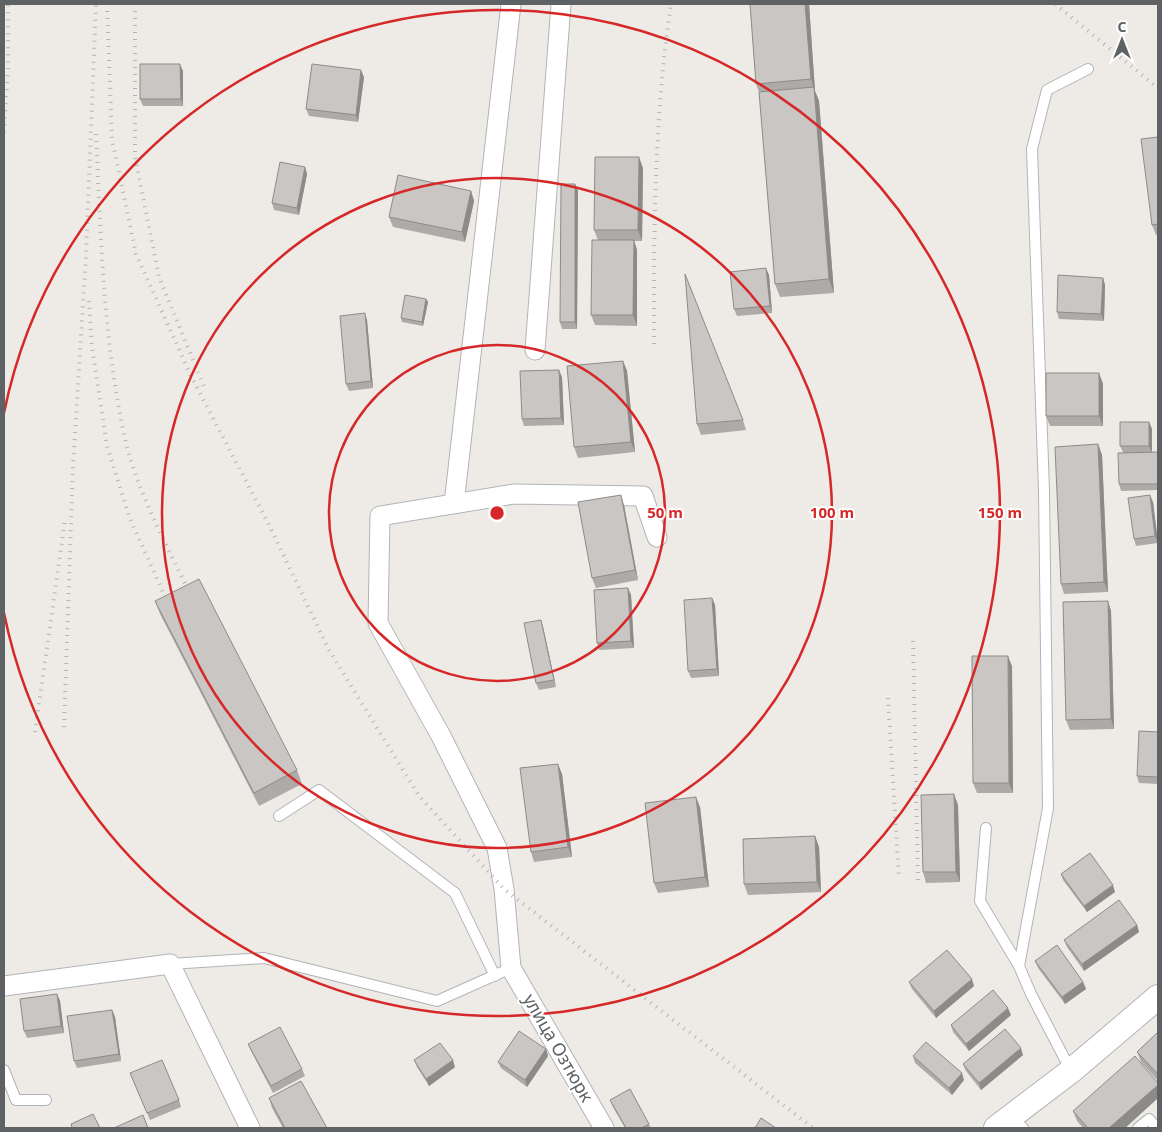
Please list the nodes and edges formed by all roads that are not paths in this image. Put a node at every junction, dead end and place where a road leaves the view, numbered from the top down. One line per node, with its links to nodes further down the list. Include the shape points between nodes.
1 (511, 4): 5 (street)
2 (561, 4): 4 (street)
3 (1088, 69): 10 (lane, via 1047,90 1032,149 1044,491 1048,808)
4 (535, 350)
5 (454, 504): 6 (street, via 514,494 643,496); 11 (street, via 380,516 378,622 497,848 504,889)
6 (658, 536)
7 (279, 816): 11 (lane, via 319,790 455,893)
8 (986, 828): 10 (lane, via 980,901)
9 (170, 964): 11 (lane, via 264,958 437,1001); 12 (street); 18 (street)
10 (1019, 966): 15 (lane)
11 (503, 972): 19 (street, улица Озтюрк)
12 (4, 986)
13 (1158, 998): 15 (street)
14 (4, 1070): 16 (lane, via 16,1100)
15 (1071, 1071): 17 (street)
16 (46, 1100)
17 (1009, 1124)
18 (250, 1128)
19 (604, 1128)
20 (1138, 1128): 21 (lane, via 1149,1119)
21 (1157, 1128)

